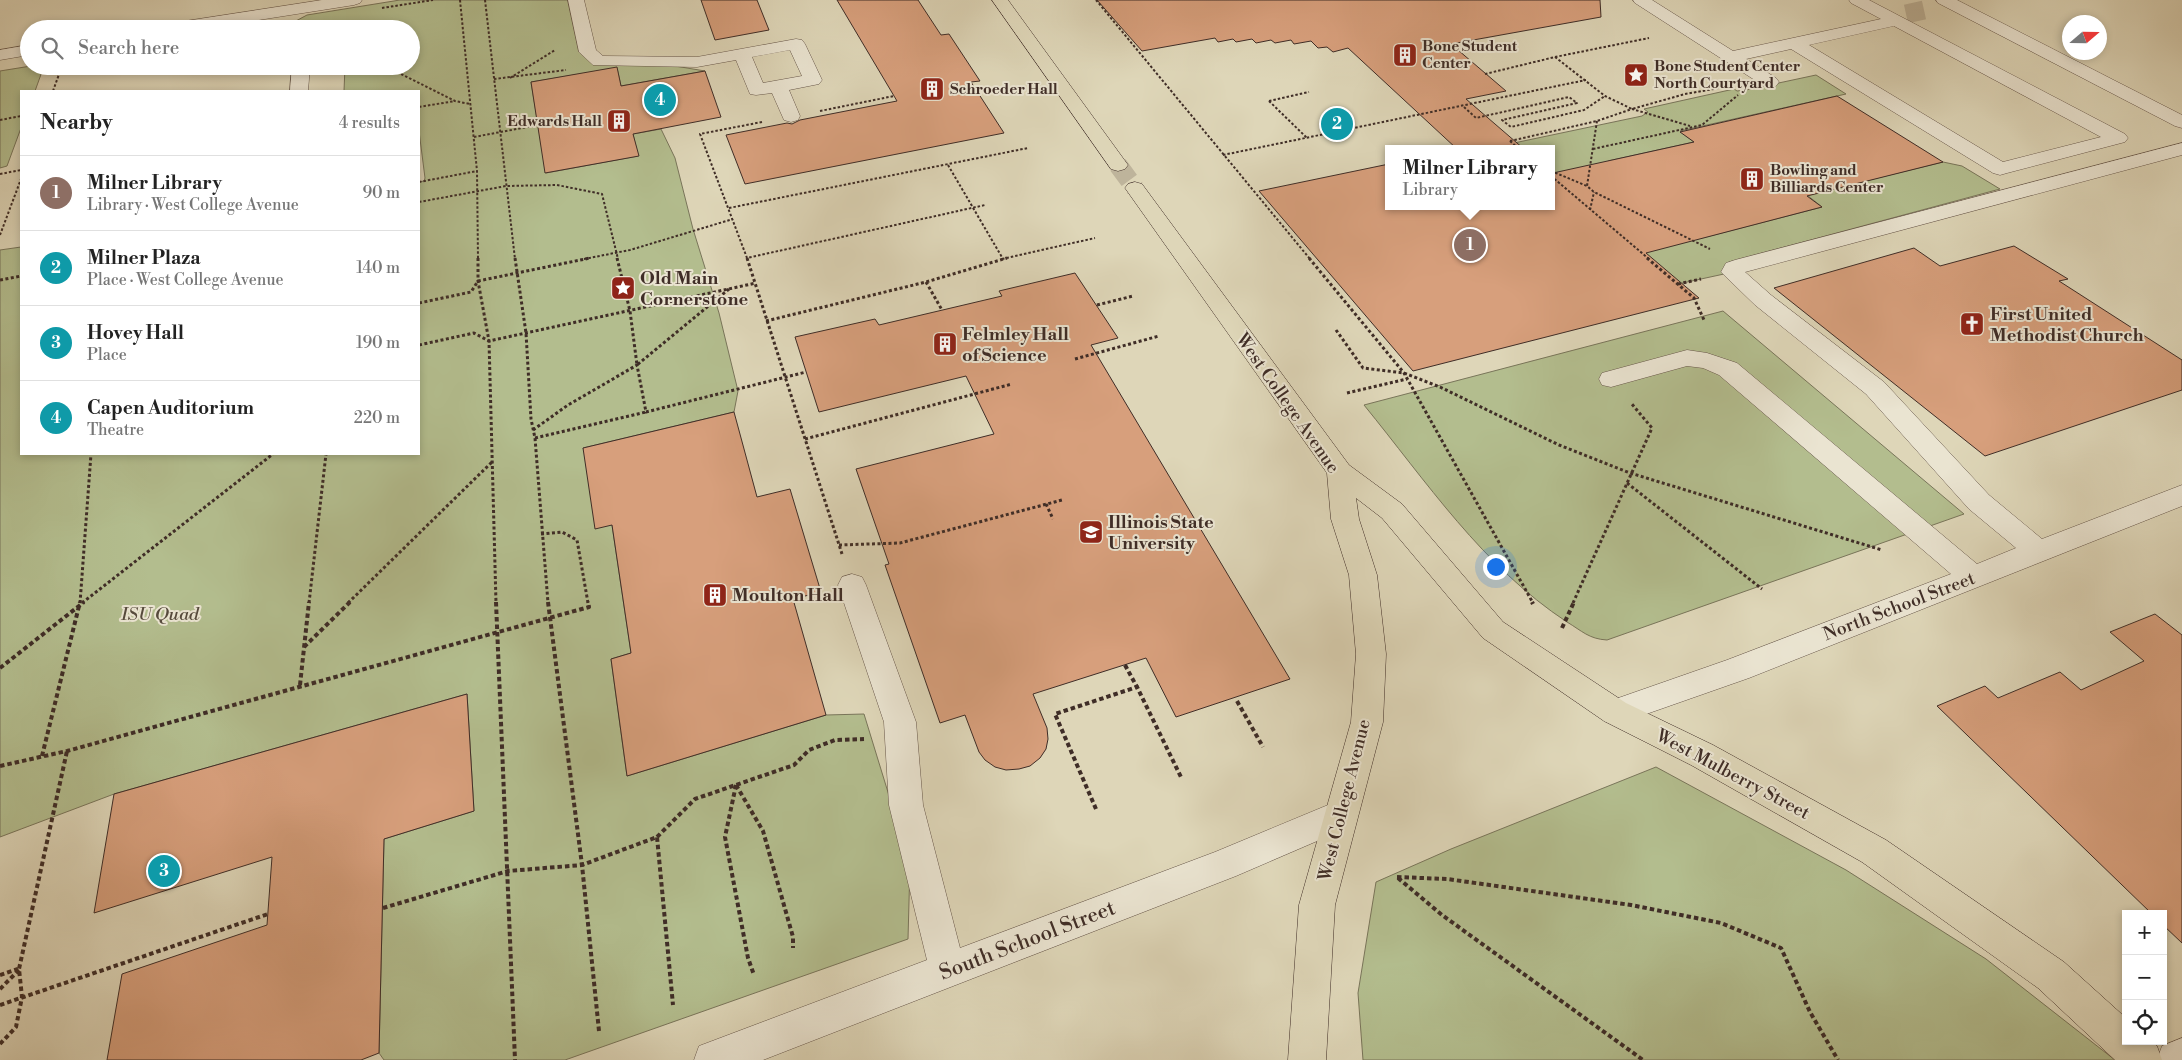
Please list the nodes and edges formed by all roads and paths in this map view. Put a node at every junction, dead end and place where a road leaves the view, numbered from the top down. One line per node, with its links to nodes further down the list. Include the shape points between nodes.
1 (354, 0): 10 (street)
2 (460, 0): 41 (path)
3 (485, 0): 29 (path)
4 (576, 0): 15 (street)
5 (1000, 0): 61 (main road)
6 (1096, 0): 59 (path)
7 (1641, 0): 22 (street)
8 (1857, 0): 11 (street)
9 (199, 6): 12 (street)
10 (285, 10): 13 (street); 14 (street)
11 (1935, 11): 17 (street); 17 (street, via 2118,138 2000,169); 49 (street)
12 (197, 20)
13 (221, 20)
14 (284, 20)
15 (584, 34): 23 (street, via 588,52); 28 (path)
16 (1650, 38): 21 (path)
17 (1794, 43): 22 (street)
18 (20, 52): 20 (street)
19 (742, 54): 23 (street, via 697,62 599,61); 32 (street, via 756,90); 32 (street, via 796,44 813,80)
20 (0, 55)
21 (1554, 57): 24 (path); 30 (path)
22 (1729, 57): 31 (street)
23 (593, 58): 28 (path, via 577,68)
24 (1486, 74)
25 (59, 75): 34 (path)
26 (300, 75): 35 (street)
27 (403, 75): 40 (path)
28 (510, 78): 29 (path)
29 (494, 79): 52 (path)
30 (1586, 80): 39 (path); 42 (path)
31 (1770, 82)
32 (778, 86): 46 (street)
33 (1733, 86): 44 (path, via 1685,94)
34 (53, 90)
35 (299, 90)
36 (1309, 92): 54 (path, via 1269,101)
37 (1742, 92): 51 (path, via 1702,125)
38 (894, 96): 46 (path)
39 (1606, 96): 42 (path, via 1584,110 1511,126 1502,120 1577,103 1570,97 1476,118); 44 (path)
40 (455, 101): 41 (path); 43 (path)
41 (470, 104): 53 (path)
42 (1463, 106): 54 (path)
43 (420, 107)
44 (1632, 109): 48 (path); 51 (path)
45 (20, 116): 47 (path)
46 (791, 116): 76 (path, via 700,134)
47 (0, 120)
48 (1597, 121): 55 (path, via 1510,141); 57 (path)
49 (2182, 122)
50 (538, 125): 52 (path)
51 (1692, 127): 57 (path)
52 (501, 132): 53 (path); 69 (path)
53 (474, 137): 63 (path)
54 (1307, 138): 59 (path)
55 (1514, 145)
56 (1028, 148): 60 (path)
57 (1593, 149): 70 (path)
58 (2182, 149): 85 (street)
59 (1223, 155): 108 (path)
60 (948, 165): 76 (path); 77 (path)
61 (1118, 165)
62 (20, 170): 65 (path)
63 (477, 171): 68 (path); 72 (path)
64 (1555, 173): 70 (path)
65 (0, 174)
66 (1555, 179): 78 (path)
67 (20, 182): 80 (path)
68 (420, 182)
69 (506, 186): 72 (path); 82 (path, via 557,185 602,194); 86 (path)
70 (1587, 186): 73 (path)
71 (1135, 188): 123 (main road, West College Avenue)
72 (477, 191): 74 (path); 89 (path)
73 (1594, 192): 78 (path); 85 (path)
74 (420, 202)
75 (985, 205): 77 (path)
76 (729, 208): 79 (path)
77 (972, 208): 83 (path); 84 (path)
78 (1590, 210): 98 (path, via 1694,298)
79 (733, 219): 82 (path); 83 (path)
80 (0, 235)
81 (1094, 238): 84 (path)
82 (616, 252): 86 (path); 96 (path)
83 (747, 258): 91 (path)
84 (1003, 259): 90 (path)
85 (1738, 267): 133 (street, via 1732,272 1875,388 1980,502)
86 (517, 273): 89 (path); 101 (path)
87 (20, 276): 88 (path)
88 (0, 280)
89 (478, 281): 94 (path, via 471,292); 103 (path)
90 (926, 282): 97 (path); 99 (path)
91 (756, 284): 92 (path); 99 (path)
92 (729, 289): 96 (path); 106 (path)
93 (1133, 296): 95 (path)
94 (420, 303)
95 (1097, 305)
96 (630, 310): 101 (path); 106 (path)
97 (942, 310)
98 (1704, 320)
99 (765, 321): 109 (path)
100 (1336, 330): 108 (path, via 1363,368)
101 (526, 333): 103 (path); 116 (path)
102 (1159, 336): 105 (path)
103 (490, 340): 104 (path, via 474,333); 122 (path)
104 (420, 345)
105 (1075, 359)
106 (636, 365): 114 (path); 116 (path)
107 (806, 372): 109 (path)
108 (1404, 373): 110 (path); 124 (path, via 1559,445)
109 (786, 377): 114 (path); 118 (path)
110 (1407, 379): 113 (path); 137 (path)
111 (1611, 379): 134 (street, via 1688,358 1728,368)
112 (1012, 384): 118 (path)
113 (1347, 393)
114 (646, 412): 117 (path)
115 (1652, 428): 124 (path)
116 (533, 430): 117 (path)
117 (535, 438): 130 (path)
118 (805, 439): 131 (path)
119 (92, 455): 138 (path)
120 (272, 455): 138 (path)
121 (326, 455): 142 (path)
122 (493, 461): 141 (path); 142 (path)
123 (1340, 472): 148 (main road, West Mulberry Street, via 1392,511 1493,630); 157 (main road, West College Avenue, via 1345,519 1362,575 1371,654 1366,722)
124 (1630, 473): 125 (path); 132 (path)
125 (1627, 483): 136 (path); 140 (path)
126 (2182, 495): 133 (street, North School Street)
127 (1062, 500): 128 (path)
128 (1046, 504): 129 (path); 131 (path, via 900,543)
129 (1053, 519)
130 (542, 534): 139 (path); 139 (path, via 562,532 577,540 589,607)
131 (839, 544): 135 (path)
132 (1882, 550)
133 (2038, 551): 134 (street, North School Street)
134 (1974, 576): 148 (street, North School Street, via 1738,668)
135 (852, 584): 149 (street, via 900,722)
136 (1762, 588)
137 (1533, 604)
138 (80, 606): 144 (path); 152 (path)
139 (549, 618): 141 (path); 159 (path)
140 (1562, 628)
141 (497, 632): 145 (path); 160 (path)
142 (304, 647): 145 (path)
143 (1125, 665): 146 (path)
144 (0, 668)
145 (300, 685): 151 (path)
146 (1137, 687): 154 (path); 156 (path, via 1055,714)
147 (1237, 701): 150 (path)
148 (1614, 712): 180 (main road, West Mulberry Street, via 1702,755 1874,851 2051,975)
149 (901, 734): 155 (path, via 863,740 835,740 809,750 794,765); 165 (street, via 906,805)
150 (1263, 748)
151 (67, 751): 152 (path); 164 (path)
152 (42, 756): 153 (path)
153 (0, 766)
154 (1181, 777)
155 (736, 784): 158 (path, via 695,799); 163 (path, via 763,831 793,937); 167 (path, via 725,837)
156 (1096, 809)
157 (1340, 815): 165 (street, South School Street, via 1224,865); 177 (main road, West College Avenue, via 1317,905)
158 (657, 837): 159 (path); 171 (path)
159 (582, 865): 160 (path); 172 (path)
160 (508, 871): 161 (path); 175 (path)
161 (383, 908)
162 (268, 914): 169 (path)
163 (793, 948)
164 (19, 969): 166 (path); 168 (path); 169 (path)
165 (948, 970): 176 (street, South School Street)
166 (0, 975)
167 (754, 976)
168 (0, 989)
169 (22, 996): 170 (path); 173 (path, via 16,1027)
170 (0, 1005)
171 (673, 1005)
172 (599, 1031)
173 (0, 1044)
174 (2182, 1057): 181 (street)
175 (515, 1060)
176 (713, 1060)
177 (1307, 1060)
178 (1643, 1060): 179 (path, via 1442,915 1397,878 1447,879 1631,905 1721,923 1772,944 1780,948 1810,1012)
179 (1838, 1060)
180 (2143, 1060)
181 (2176, 1060)

